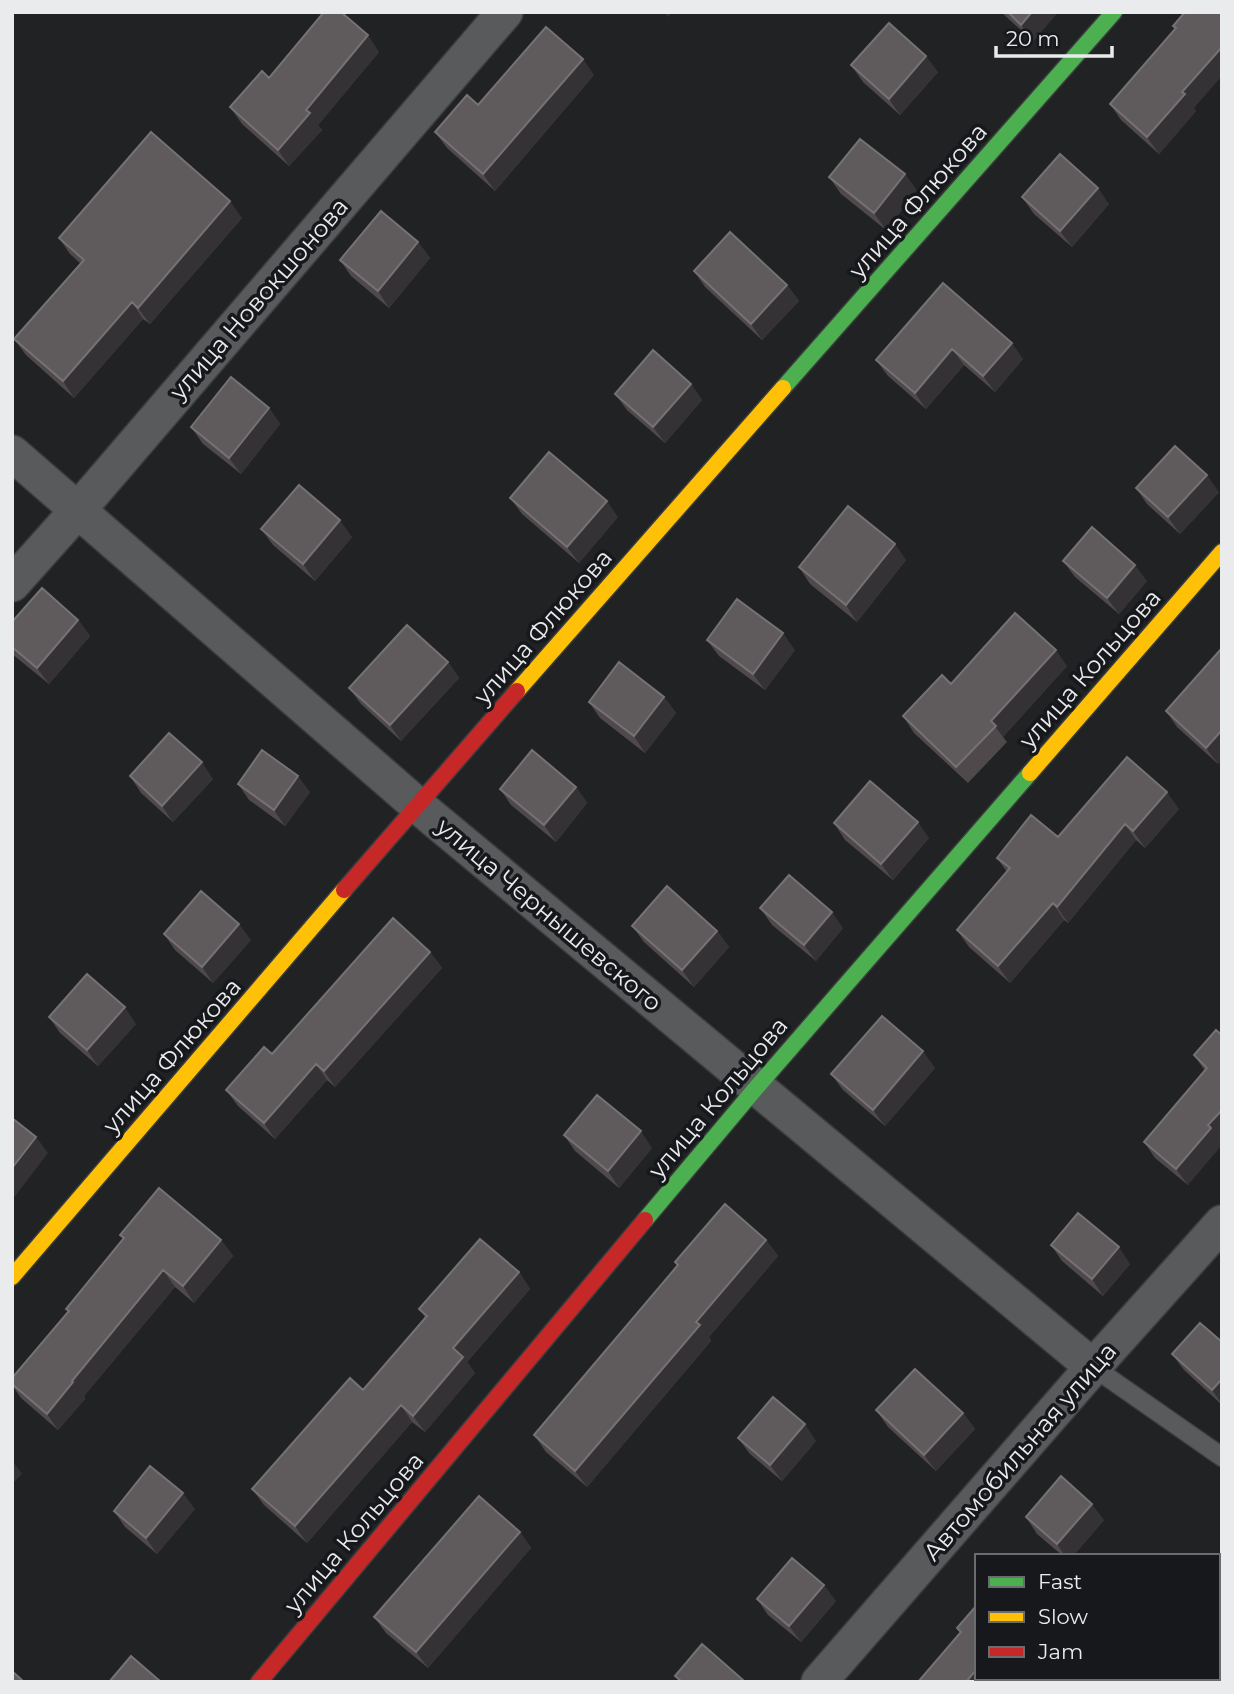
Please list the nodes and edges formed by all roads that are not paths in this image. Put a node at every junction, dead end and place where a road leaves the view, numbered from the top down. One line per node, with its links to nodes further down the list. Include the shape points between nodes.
1 (505, 12): 4 (street, улица Новокшонова)
2 (1114, 12): 7 (street, улица Флюкова)
3 (12, 453): 4 (street, улица Чернышевского)
4 (78, 510): 6 (street, улица Новокшонова); 7 (street, улица Чернышевского)
5 (1222, 552): 8 (street, улица Кольцова)
6 (12, 584)
7 (417, 805): 8 (street, улица Чернышевского); 10 (street, улица Флюкова)
8 (756, 1088): 11 (street, улица Чернышевского); 13 (street, улица Кольцова)
9 (1222, 1223): 11 (street, Автомобильная улица)
10 (12, 1277)
11 (1093, 1367): 12 (lane); 14 (street, Автомобильная улица)
12 (1222, 1457)
13 (260, 1682)
14 (819, 1682)

